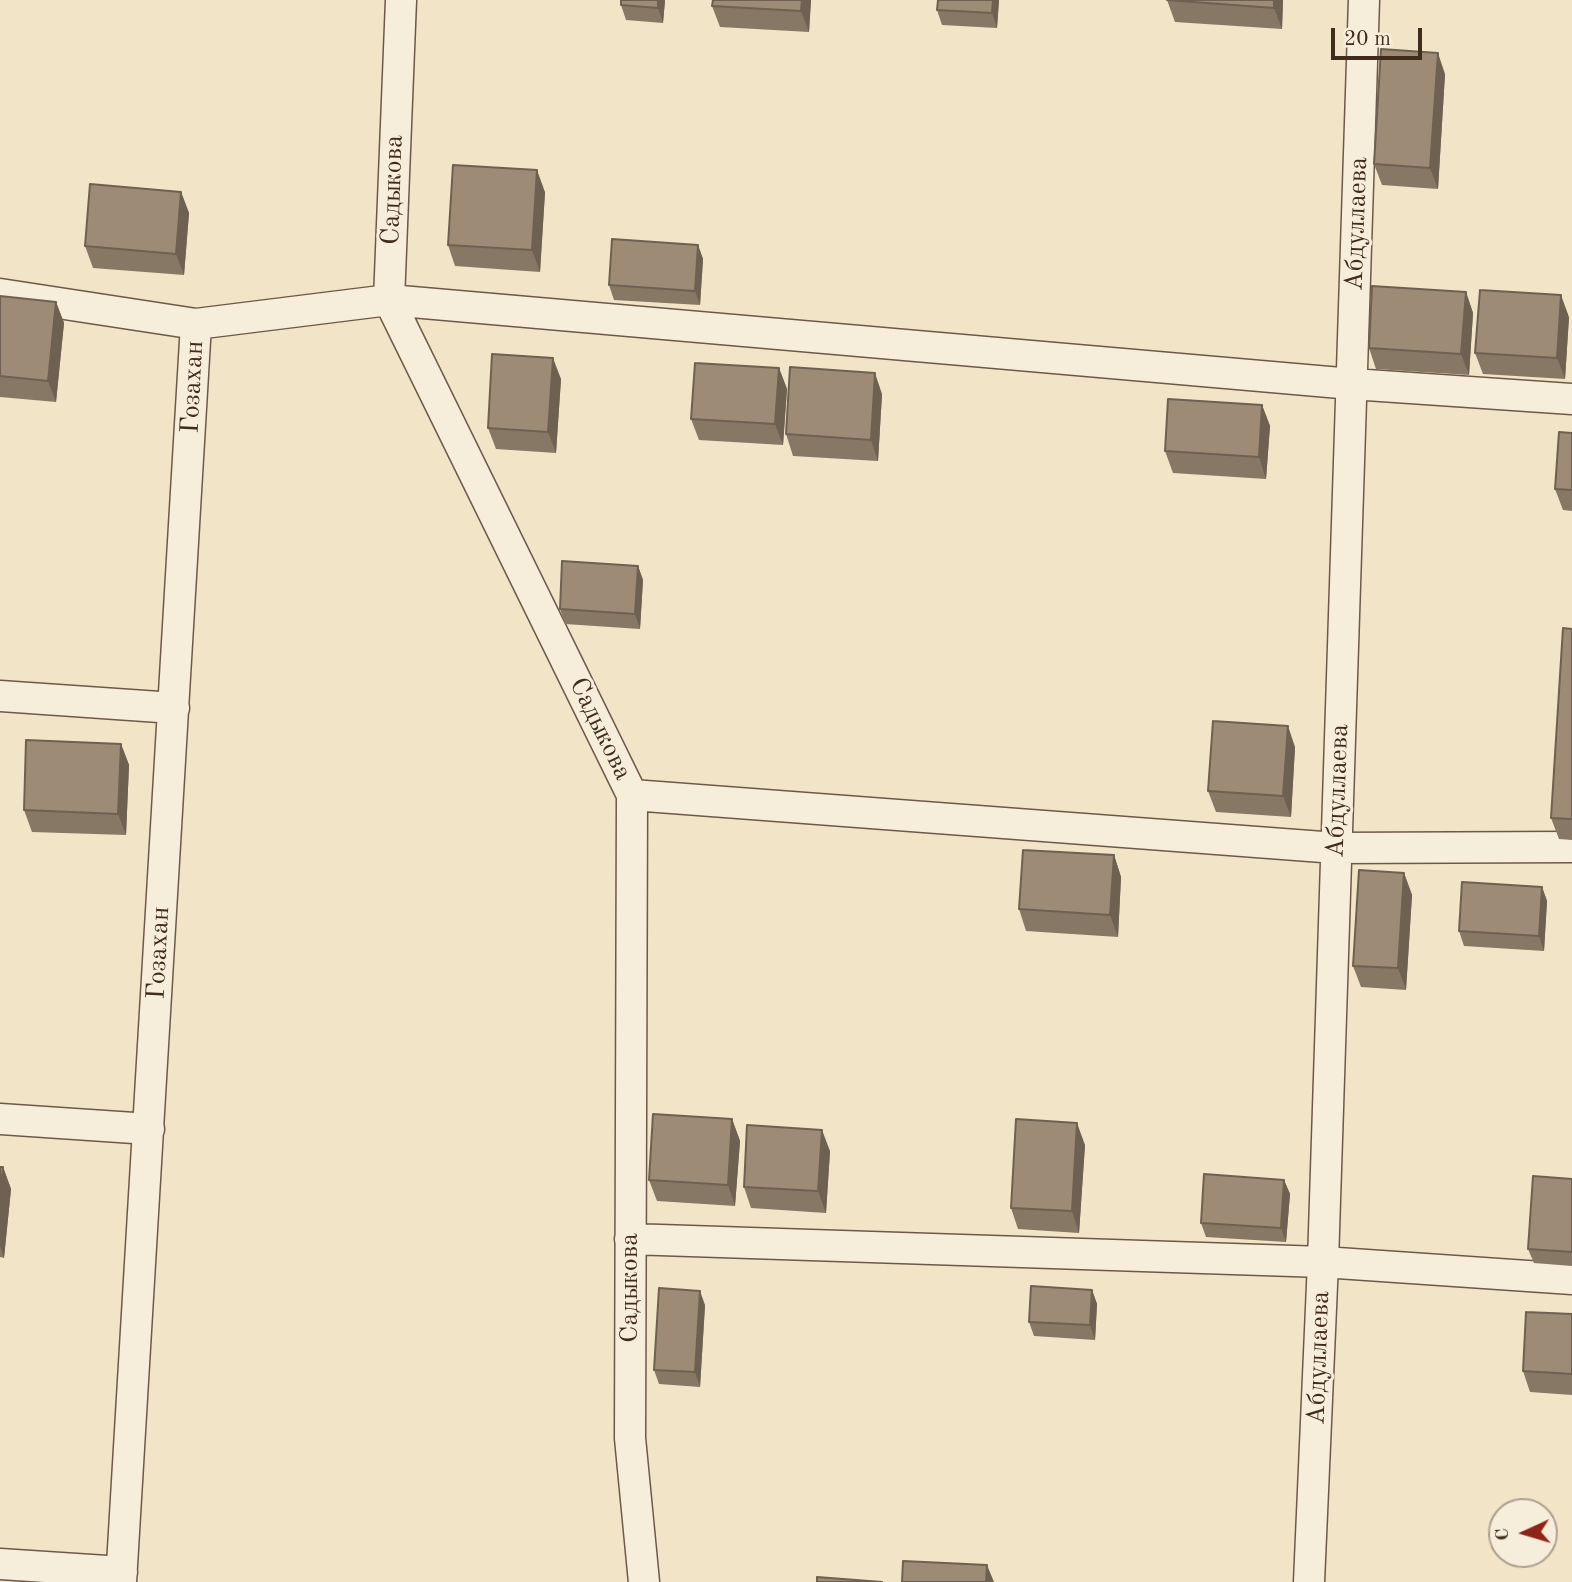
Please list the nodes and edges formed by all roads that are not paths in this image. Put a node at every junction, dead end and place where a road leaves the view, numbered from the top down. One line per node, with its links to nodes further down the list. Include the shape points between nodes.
1 (401, 0): 4 (street, Садыкова)
2 (1364, 0): 6 (street, Абдуллаева)
3 (0, 294): 5 (street)
4 (389, 300): 5 (street); 6 (street); 10 (street, Садыкова)
5 (196, 324): 9 (street, Гозахан)
6 (1352, 384): 7 (street); 12 (street, Абдуллаева)
7 (1572, 399)
8 (0, 696): 9 (street)
9 (174, 708): 14 (street, Гозахан)
10 (632, 795): 12 (street); 15 (street, Садыкова)
11 (1572, 847): 12 (street)
12 (1336, 848): 16 (street, Абдуллаева)
13 (0, 1119): 14 (street)
14 (149, 1129): 19 (street, Гозахан)
15 (630, 1239): 16 (street); 20 (street, Садыкова, via 629,1438)
16 (1323, 1262): 17 (street); 21 (street, Абдуллаева)
17 (1572, 1279)
18 (0, 1564): 19 (street)
19 (122, 1577)
20 (644, 1582)
21 (1309, 1582)

